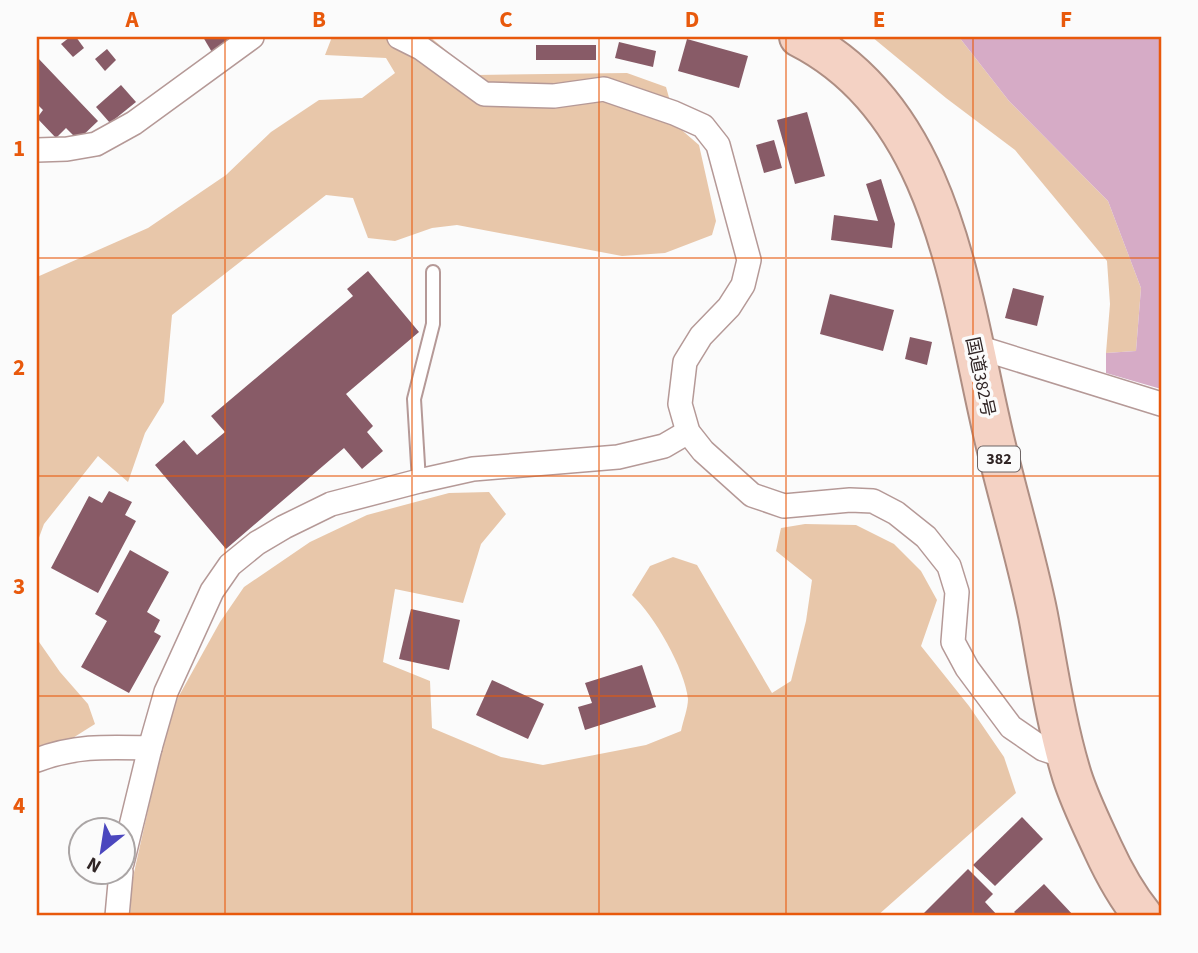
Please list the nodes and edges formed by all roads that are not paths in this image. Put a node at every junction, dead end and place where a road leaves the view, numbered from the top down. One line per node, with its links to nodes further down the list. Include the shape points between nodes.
1 (252, 37): 4 (street, via 134,123 96,144)
2 (399, 37): 8 (street, via 484,94 554,96 604,89 703,126 718,145 749,260 743,285 685,362 680,404)
3 (799, 37): 6 (highway, 国道382号 / 382, via 854,74 899,128 920,167 947,239)
4 (37, 150)
5 (433, 272): 9 (lane, via 433,324 414,398)
6 (974, 346): 7 (street); 11 (highway, 国道382号 / 382)
7 (1161, 404)
8 (688, 432): 9 (street, via 664,446 618,457 473,469); 11 (street, via 752,495 785,506 873,501 926,537 948,566 957,593 953,642 967,668 1012,727 1043,749)
9 (419, 481): 10 (street, via 331,504 257,543 230,565 212,591 166,692)
10 (150, 748): 12 (street, via 93,746); 13 (street)
11 (1067, 757): 16 (highway, 国道382号 / 382, via 1110,864)
12 (37, 760)
13 (132, 816)
14 (120, 886): 15 (street)
15 (117, 916)
16 (1143, 916)

